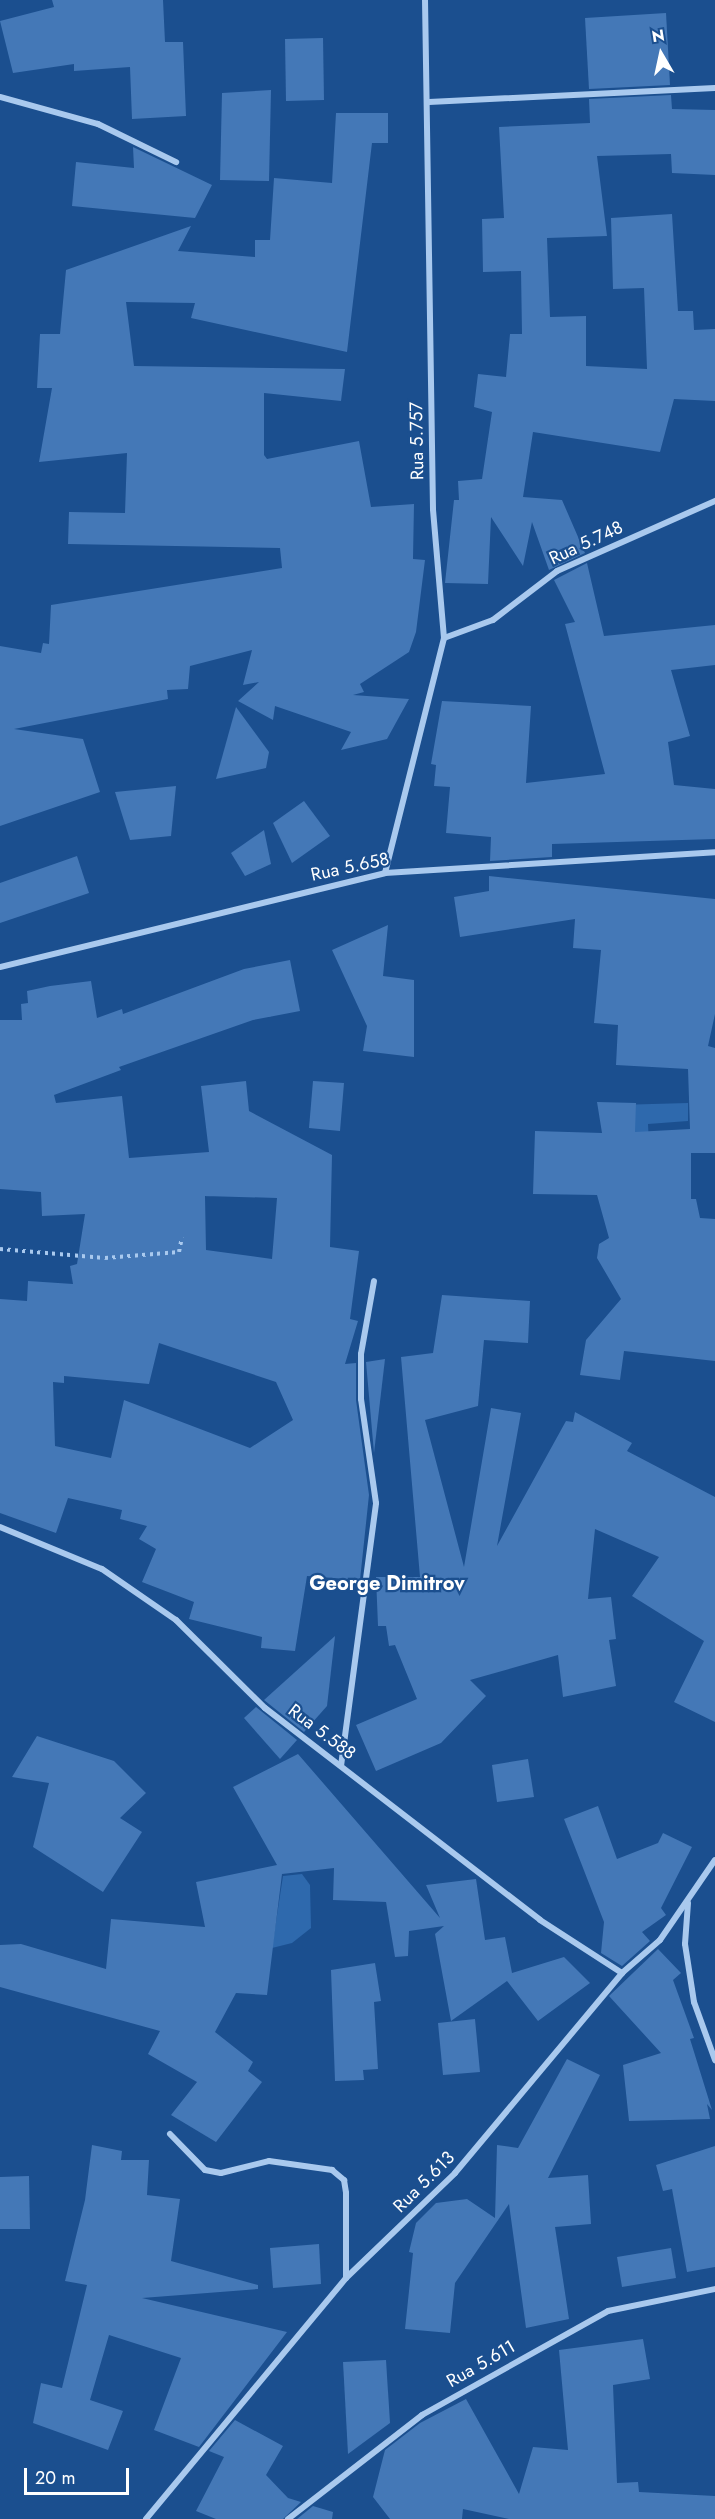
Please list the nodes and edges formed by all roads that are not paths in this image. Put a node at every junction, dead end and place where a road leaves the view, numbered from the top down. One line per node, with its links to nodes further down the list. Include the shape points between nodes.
1 (424, 0): 4 (street, Rua 5.757)
2 (715, 88): 4 (street)
3 (0, 97): 5 (street, via 98,124)
4 (429, 102): 7 (street, Rua 5.757, via 433,509)
5 (176, 162)
6 (715, 501): 7 (street, Rua 5.748, via 557,570 492,621)
7 (444, 638): 9 (street, Rua 5.757)
8 (715, 852): 9 (street, Rua 5.658)
9 (385, 873): 10 (street, Rua 5.658)
10 (0, 968)
11 (374, 1281): 13 (street, via 361,1354 361,1399 376,1503)
12 (0, 1527): 13 (street, Rua 5.588, via 102,1569 176,1620 265,1708)
13 (341, 1766): 16 (street, Rua 5.588, via 540,1920)
14 (715, 1860): 15 (street, Rua 5.613)
15 (688, 1902): 16 (street, Rua 5.613, via 660,1940); 17 (street, via 685,1944 694,2002)
16 (622, 1973): 19 (street, Rua 5.613, via 455,2173)
17 (715, 2060)
18 (170, 2134): 19 (street, via 205,2170 221,2173 269,2161 332,2170 344,2180 346,2193)
19 (346, 2278): 21 (street, Rua 5.613)
20 (715, 2289): 22 (street, Rua 5.611, via 608,2311 422,2415)
21 (146, 2519)
22 (288, 2519)

